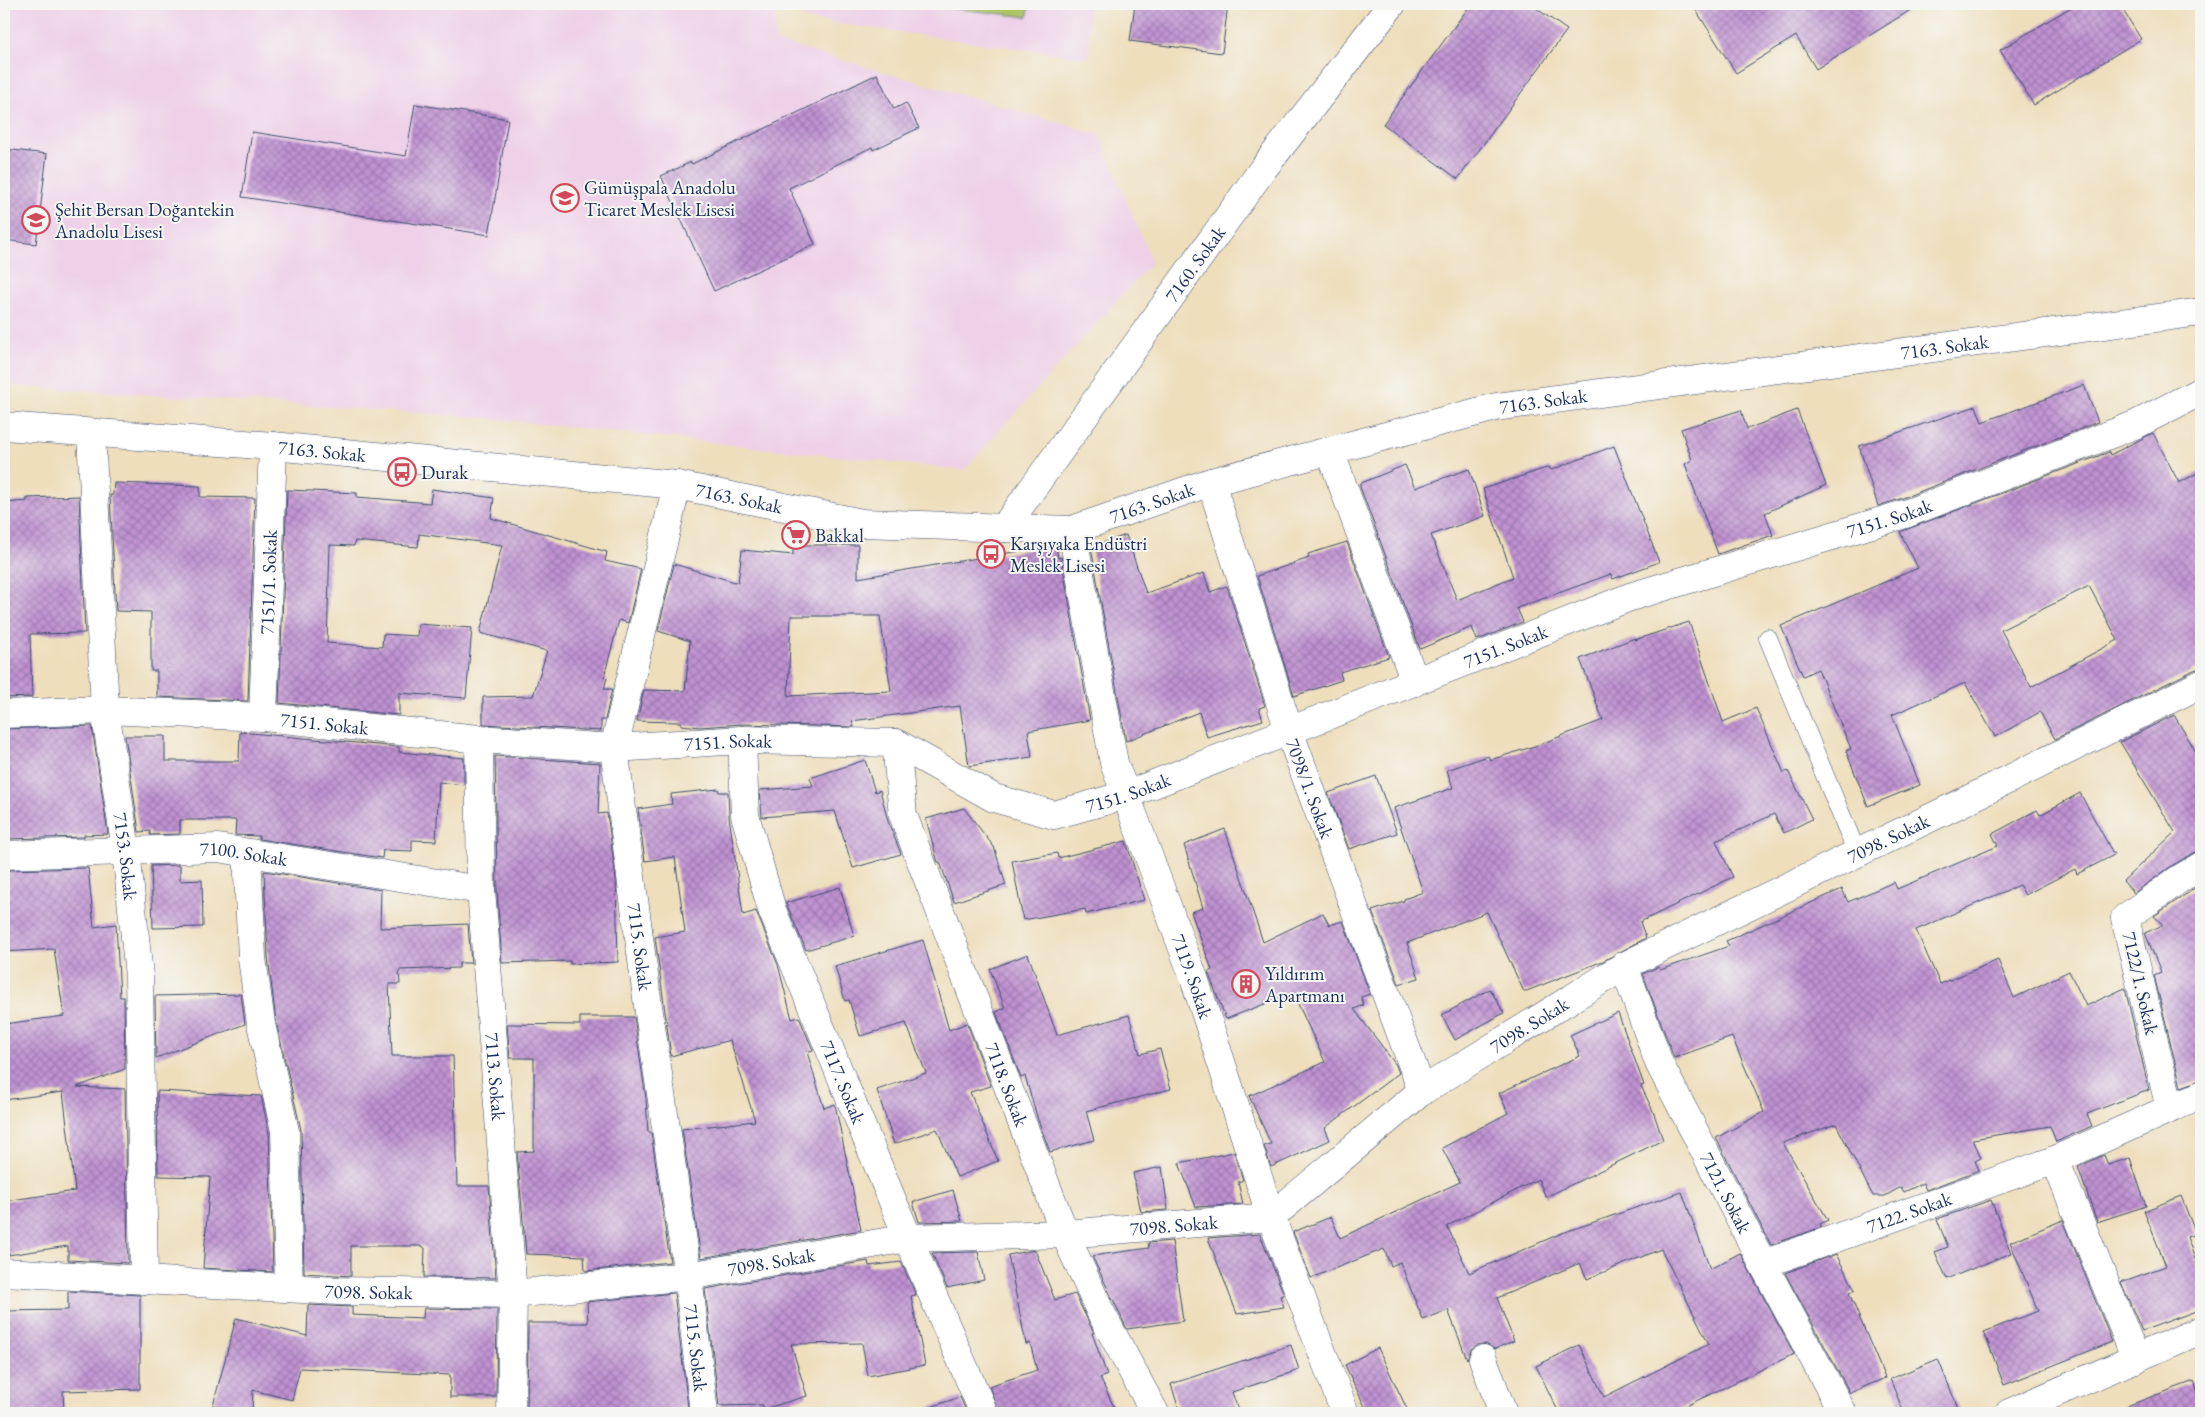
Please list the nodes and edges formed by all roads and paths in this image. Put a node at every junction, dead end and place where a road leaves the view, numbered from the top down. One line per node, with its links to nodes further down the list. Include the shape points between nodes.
1 (1392, 4): 10 (street, 7160. Sokak, via 1263,169)
2 (2201, 312): 7 (street, 7163. Sokak, via 1496,407)
3 (2201, 391): 13 (street, 7151. Sokak, via 2136,424 1908,513 1630,597)
4 (4, 426): 5 (street, 7163. Sokak)
5 (91, 433): 6 (street, 7163. Sokak); 15 (street, 7153. Sokak)
6 (273, 446): 9 (street, 7163. Sokak); 17 (street, 7151/1. Sokak)
7 (1330, 451): 8 (street, 7163. Sokak); 13 (street)
8 (1210, 482): 11 (street, 7163. Sokak); 18 (street, 7098/1. Sokak)
9 (677, 485): 10 (street, 7163. Sokak, via 862,523); 22 (street, 7115. Sokak)
10 (1004, 528): 11 (street, 7163. Sokak)
11 (1072, 530): 23 (street, 7119. Sokak, via 1114,763)
12 (1768, 638): 26 (lane)
13 (1415, 682): 18 (street, 7151. Sokak)
14 (2201, 684): 26 (street, 7098. Sokak)
15 (105, 710): 16 (street, 7151. Sokak); 17 (street, 7151. Sokak); 24 (street, 7153. Sokak)
16 (4, 714)
17 (264, 717): 19 (street, 7151. Sokak)
18 (1289, 731): 23 (street, 7151. Sokak); 31 (street, 7098/1. Sokak)
19 (480, 739): 22 (street, 7151. Sokak); 29 (street, 7113. Sokak)
20 (742, 740): 21 (street, 7151. Sokak); 22 (street, 7151. Sokak); 37 (street, 7117. Sokak, via 745,816 772,910)
21 (896, 743): 23 (street, 7151. Sokak, via 994,798 1054,816); 36 (street, 7118. Sokak, via 903,816)
22 (614, 748): 40 (street, 7115. Sokak)
23 (1126, 795): 35 (street, 7119. Sokak, via 1195,981)
24 (126, 850): 25 (street, 7100. Sokak, via 218,848); 27 (street, 7100. Sokak); 41 (street, 7153. Sokak, via 139,976)
25 (247, 853): 29 (street, 7100. Sokak); 42 (street, via 252,958 261,1024 284,1131)
26 (1857, 853): 30 (street, 7098. Sokak)
27 (4, 855)
28 (2201, 866): 33 (street, 7122/1. Sokak, via 2125,918)
29 (481, 890): 43 (street, 7113. Sokak)
30 (1624, 966): 31 (street, 7098. Sokak); 38 (street, 7121. Sokak, via 1660,1064)
31 (1422, 1091): 35 (street, 7098. Sokak)
32 (2201, 1095): 33 (street, 7122. Sokak)
33 (2170, 1109): 34 (street, 7122. Sokak)
34 (2055, 1160): 38 (street, 7122. Sokak); 46 (street)
35 (1272, 1217): 36 (street, 7098. Sokak); 51 (street, 7119. Sokak)
36 (1065, 1234): 37 (street, 7098. Sokak); 50 (street, 7118. Sokak, via 1100,1311)
37 (908, 1238): 40 (street, 7098. Sokak); 49 (street, 7117. Sokak)
38 (1762, 1264): 53 (street, 7121. Sokak)
39 (4, 1272): 41 (street, 7098. Sokak)
40 (688, 1276): 43 (street, 7098. Sokak); 48 (street, 7115. Sokak)
41 (144, 1280): 42 (street, 7098. Sokak)
42 (289, 1288): 43 (street, 7098. Sokak)
43 (513, 1294): 47 (street, 7113. Sokak)
44 (2201, 1330): 46 (street)
45 (1483, 1358): 52 (street)
46 (2136, 1358): 54 (street)
47 (511, 1413)
48 (704, 1413)
49 (984, 1413)
50 (1155, 1413)
51 (1345, 1413)
52 (1503, 1413)
53 (1843, 1413)
54 (2009, 1413)

